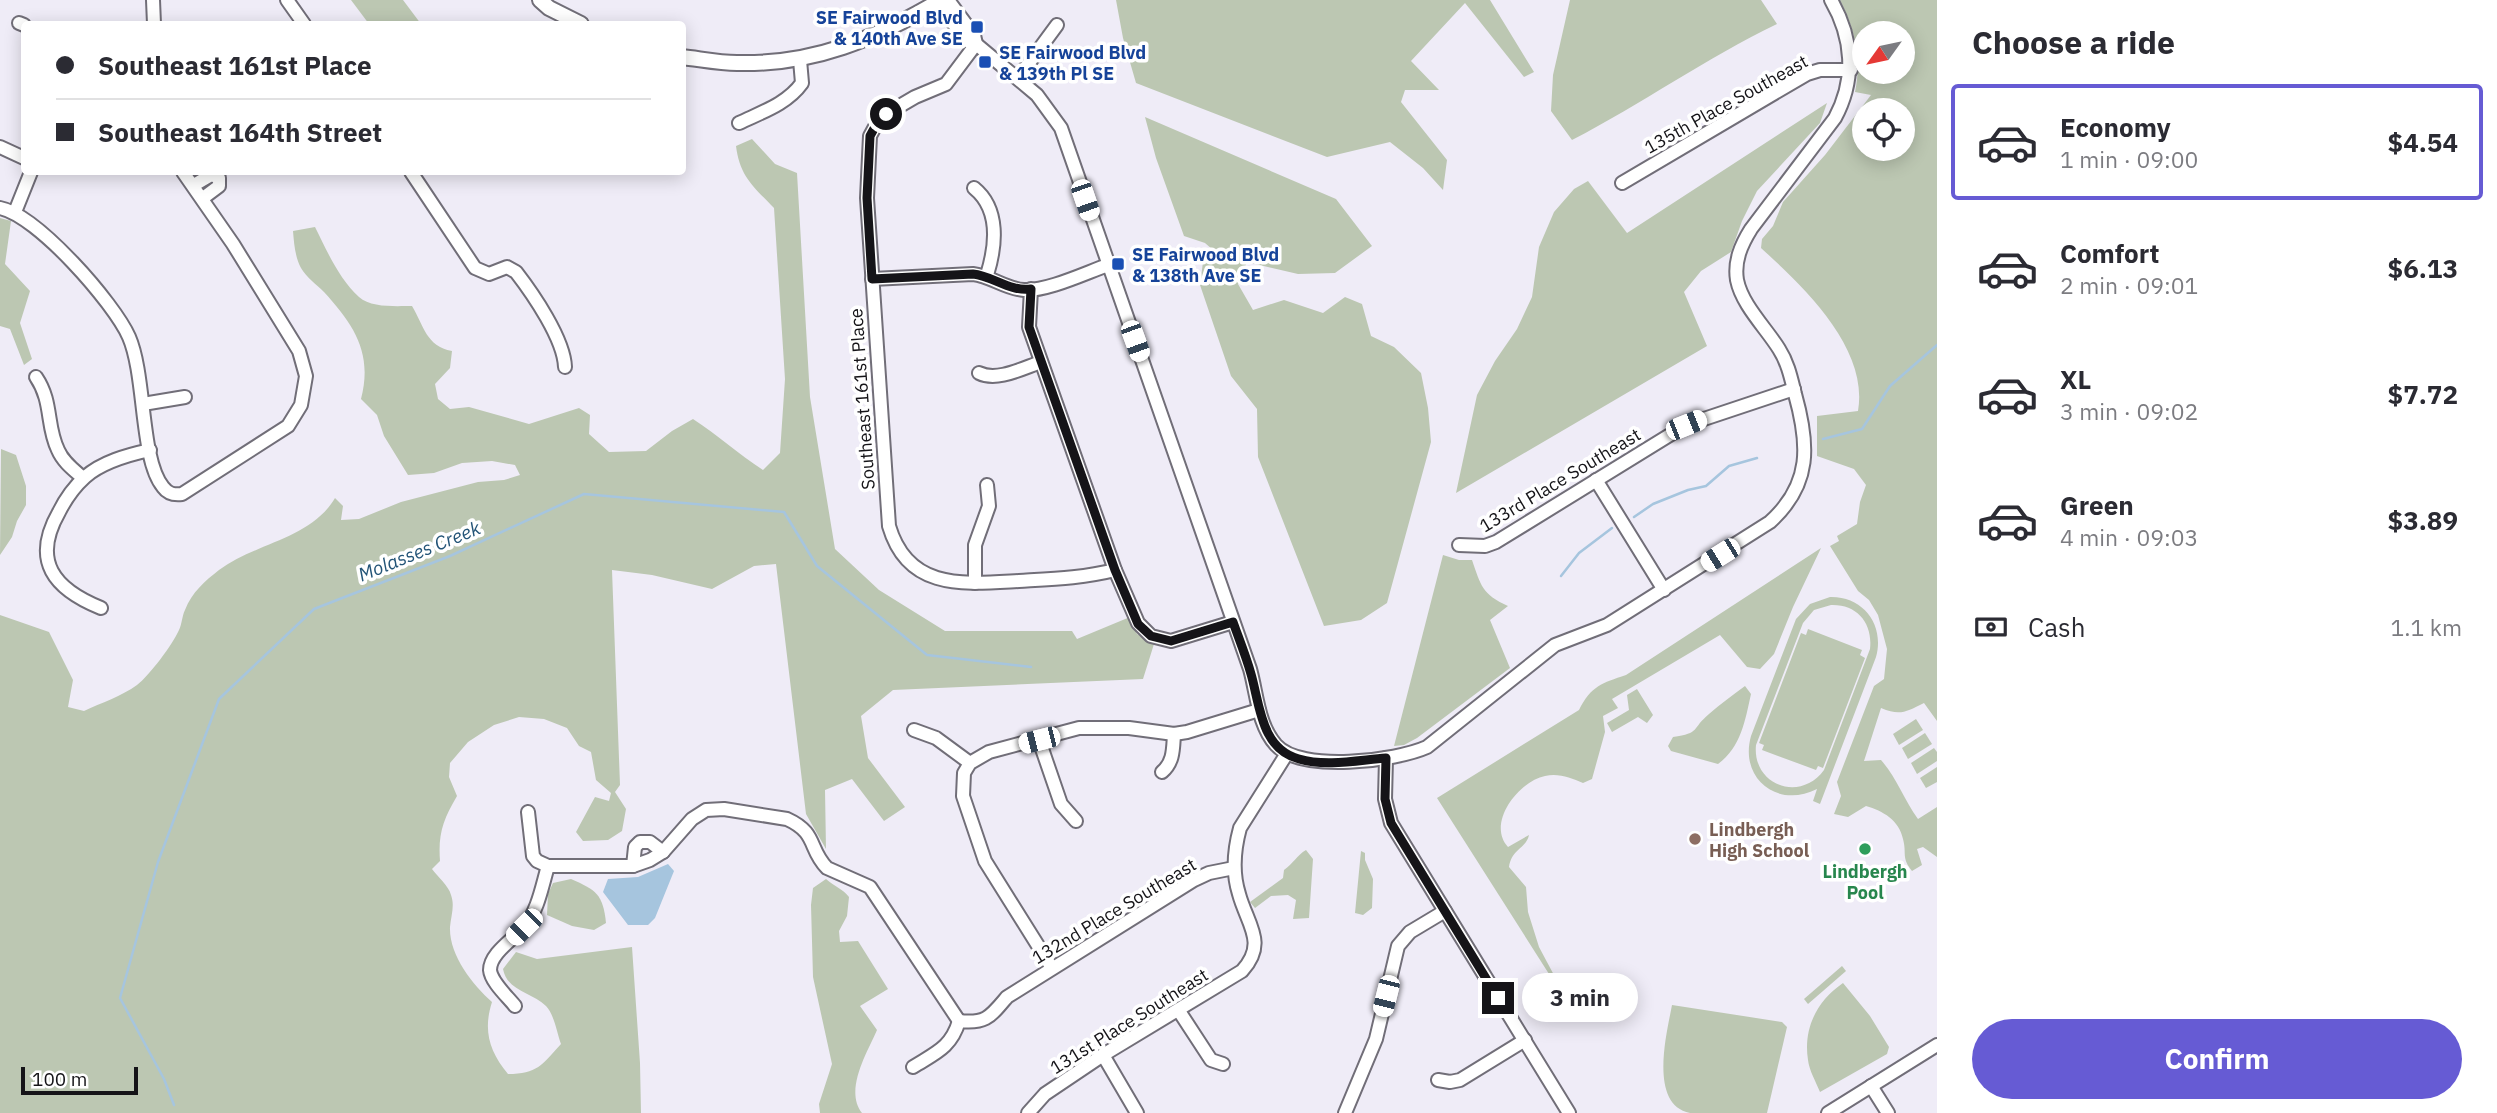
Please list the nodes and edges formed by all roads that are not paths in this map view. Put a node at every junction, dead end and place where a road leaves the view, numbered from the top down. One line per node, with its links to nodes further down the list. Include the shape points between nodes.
1 (153, 0): 6 (street)
2 (287, 0): 7 (street)
3 (540, 0): 8 (main road)
4 (945, 0): 10 (street, via 948,15 964,40); 12 (main road, via 868,38)
5 (1831, 0): 13 (street, via 1846,33)
6 (154, 21)
7 (301, 21)
8 (575, 21)
9 (1056, 25): 14 (street)
10 (976, 44): 14 (street); 29 (street, Southeast 161st Place, via 946,84 886,114 870,136 867,198)
11 (686, 57): 12 (main road, via 735,63)
12 (800, 60): 15 (street, via 803,83 796,92)
13 (1851, 70): 21 (street, 135th Place Southeast, via 1807,74); 35 (street, via 1835,118 1751,229 1737,261 1737,280 1744,298 1783,356)
14 (1018, 78): 27 (street, via 1046,105 1061,128)
15 (739, 123)
16 (0, 147): 17 (street)
17 (21, 157)
18 (30, 175): 26 (street)
19 (186, 175): 22 (street)
20 (413, 175): 32 (street, via 475,268 489,274 507,267 516,272 557,336)
21 (1622, 183)
22 (194, 186): 24 (street); 24 (street, via 211,175 219,178 219,187)
23 (974, 188): 28 (street, via 987,204 994,229 994,254)
24 (203, 198): 38 (street, via 299,351 306,387 288,426 187,492 169,493 162,487)
25 (0, 208): 26 (street)
26 (15, 212): 37 (street, via 41,232 116,314 130,340)
27 (1108, 265): 30 (street); 47 (street)
28 (987, 275): 29 (street); 30 (street, via 1013,287)
29 (872, 279): 44 (street, Southeast 161st Place, via 889,526 896,546 916,568 948,582)
30 (1031, 289): 31 (street, via 1028,319)
31 (1041, 362): 33 (street, via 998,376); 43 (street)
32 (565, 367)
33 (979, 373)
34 (36, 377): 39 (street, via 46,394 57,449)
35 (1794, 389): 40 (street, 133rd Place Southeast, via 1686,425); 45 (street, via 1805,428 1804,468 1782,512)
36 (185, 397): 37 (street)
37 (143, 404): 38 (street)
38 (149, 450): 39 (street, via 116,460)
39 (83, 478): 46 (street, via 52,525 47,558 61,586)
40 (1596, 481): 42 (street, 133rd Place Southeast, via 1496,542); 45 (street)
41 (987, 485): 44 (street, via 989,506 975,545)
42 (1459, 545)
43 (1115, 570): 44 (street, via 1086,577); 47 (street, via 1138,624 1151,636 1171,641)
44 (975, 583)
45 (1664, 590): 53 (street, via 1607,625 1555,645 1427,747 1411,755)
46 (100, 608)
47 (1233, 622): 48 (street)
48 (1259, 710): 50 (street); 52 (street, via 1267,732)
49 (914, 730): 54 (street, via 936,738)
50 (1174, 734): 51 (street, via 1079,728); 55 (street, via 1172,759)
51 (1039, 740): 54 (street, via 989,751); 57 (street, via 1061,804)
52 (1286, 755): 53 (street, via 1316,762); 61 (street, via 1240,828)
53 (1386, 758): 62 (street, via 1385,799 1391,823)
54 (970, 763): 63 (street, via 964,773 963,796 985,861)
55 (1163, 772)
56 (528, 812): 59 (street, via 533,856)
57 (1076, 821)
58 (663, 852): 60 (street); 60 (street, via 650,842 640,842); 66 (street, via 706,810 796,823 810,835 821,863 870,887)
59 (548, 866): 60 (street); 64 (street, via 530,918 490,968)
60 (632, 866)
61 (1234, 868): 63 (street, 132nd Place Southeast, via 1194,880); 65 (street, 131st Place Southeast, via 1255,937 1251,961)
62 (1445, 911): 67 (street); 76 (street, via 1410,932 1398,946 1376,1039)
63 (1052, 968): 66 (street, 132nd Place Southeast, via 1007,997 983,1021)
64 (515, 1006)
65 (1179, 1011): 69 (street, 131st Place Southeast); 70 (street, via 1211,1060)
66 (959, 1021): 71 (street, via 949,1044)
67 (1525, 1041): 72 (street, via 1460,1080); 77 (street)
68 (1937, 1045): 73 (street)
69 (1103, 1055): 74 (street, 131st Place Southeast, via 1045,1094); 75 (street)
70 (1223, 1064)
71 (913, 1067)
72 (1438, 1080)
73 (1871, 1086): 78 (street); 79 (street)
74 (1028, 1113)
75 (1137, 1113)
76 (1345, 1113)
77 (1569, 1113)
78 (1828, 1113)
79 (1888, 1113)

